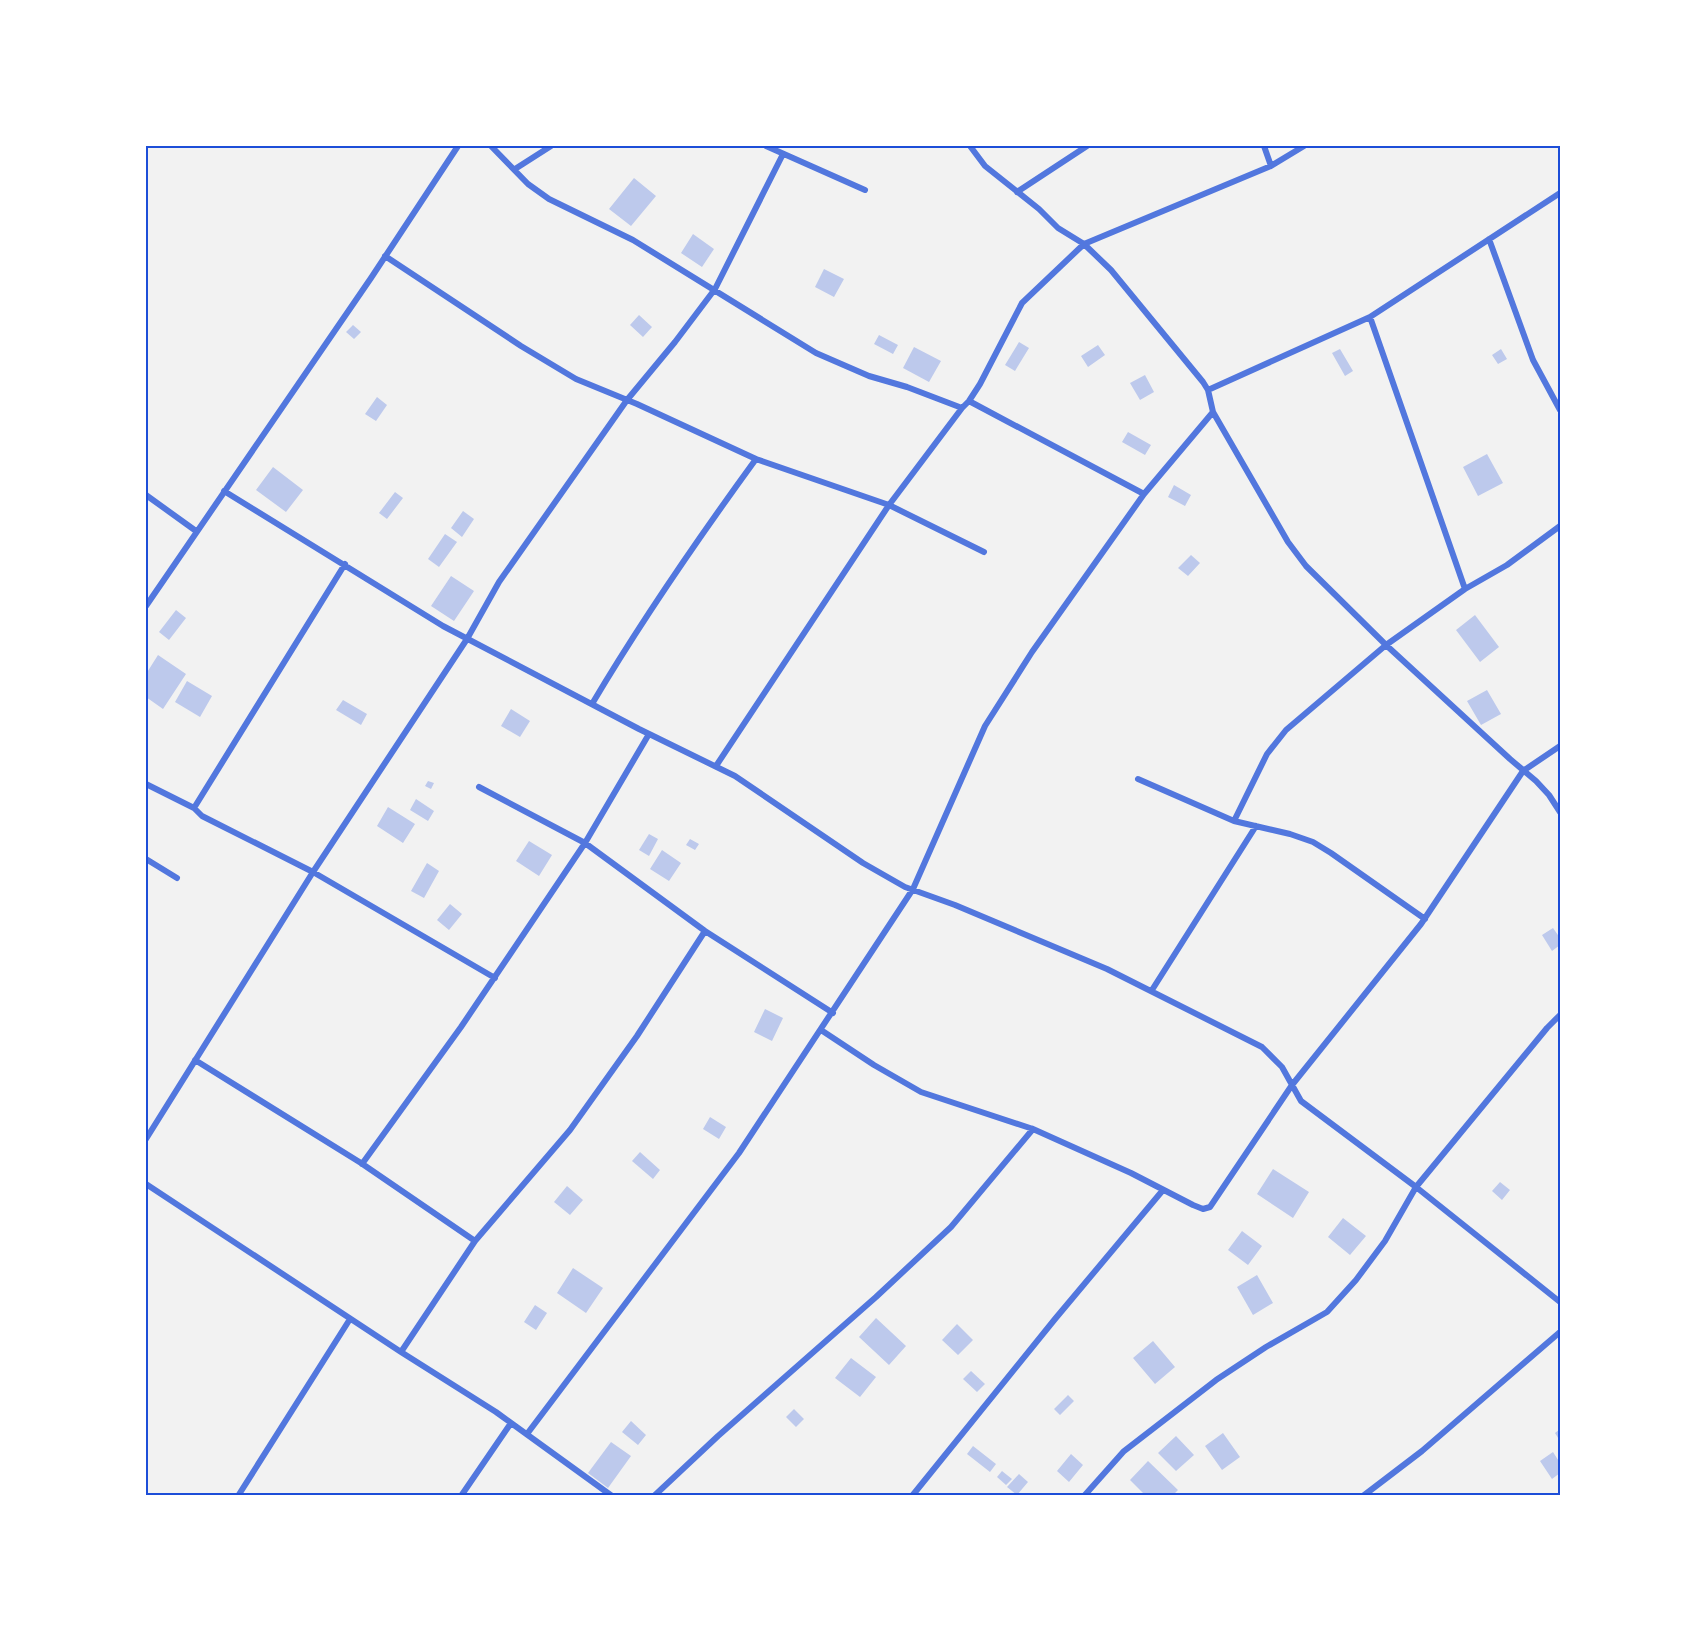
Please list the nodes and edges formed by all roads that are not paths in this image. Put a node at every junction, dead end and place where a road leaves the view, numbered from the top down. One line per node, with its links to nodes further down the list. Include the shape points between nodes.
1 (458, 146): 17 (street)
2 (491, 146): 11 (street)
3 (551, 146): 11 (street)
4 (766, 146): 9 (street)
5 (970, 146): 13 (street, via 985,166)
6 (1087, 146): 13 (street)
7 (1264, 146): 10 (street)
8 (1304, 146): 10 (street)
9 (783, 154): 12 (street); 18 (street)
10 (1271, 166): 16 (street)
11 (515, 169): 18 (street, via 549,199 633,240)
12 (865, 190)
13 (1017, 192): 16 (street, via 1058,228)
14 (1560, 193): 15 (street)
15 (1489, 239): 19 (street); 24 (street, via 1533,360)
16 (1084, 244): 20 (street, via 1111,270); 22 (street, via 1022,303)
17 (385, 256): 21 (street, via 576,379); 27 (street)
18 (715, 289): 21 (street); 23 (street, via 816,353)
19 (1370, 317): 20 (street); 35 (street)
20 (1208, 390): 25 (street)
21 (627, 400): 26 (street); 37 (street, via 499,582)
22 (969, 401): 23 (street); 28 (street)
23 (962, 408): 30 (street)
24 (1560, 410)
25 (1213, 412): 28 (street); 38 (street, via 1288,542 1306,566)
26 (756, 459): 30 (street); 39 (street, via 693,545)
27 (224, 491): 32 (street); 34 (street)
28 (1144, 494): 55 (street, via 1032,652 985,726)
29 (146, 495): 32 (street)
30 (889, 505): 33 (street); 42 (street)
31 (1560, 526): 35 (street, via 1507,565)
32 (196, 531): 36 (street)
33 (984, 552)
34 (345, 564): 37 (street); 47 (street)
35 (1465, 589): 38 (street)
36 (146, 606)
37 (466, 639): 39 (street); 53 (street)
38 (1386, 645): 43 (street); 49 (street, via 1286,730 1267,754)
39 (592, 704): 40 (street)
40 (649, 734): 42 (street); 51 (street)
41 (1560, 746): 43 (street)
42 (716, 766): 55 (street, via 863,863)
43 (1523, 771): 48 (street, via 1543,788); 56 (street)
44 (1138, 779): 49 (street)
45 (146, 784): 47 (street)
46 (479, 787): 51 (street)
47 (194, 808): 53 (street, via 202,816)
48 (1560, 812)
49 (1234, 821): 50 (street)
50 (1256, 826): 56 (street, via 1313,842); 59 (street)
51 (585, 843): 57 (street); 58 (street)
52 (146, 859): 54 (street)
53 (314, 872): 58 (street); 63 (street)
54 (177, 878)
55 (913, 889): 59 (street); 60 (street)
56 (1425, 919): 64 (street)
57 (705, 931): 60 (street); 71 (street, via 570,1130)
58 (495, 978): 67 (street)
59 (1152, 990): 64 (street, via 1262,1047)
60 (832, 1013): 62 (street)
61 (1560, 1015): 69 (street)
62 (821, 1030): 65 (street, via 921,1092); 77 (street, via 740,1153)
63 (195, 1060): 66 (street); 67 (street)
64 (1292, 1084): 69 (street, via 1301,1101); 70 (street, via 1210,1207 1203,1209)
65 (1033, 1128): 70 (street); 81 (street, via 951,1227)
66 (146, 1139)
67 (362, 1164): 71 (street)
68 (146, 1184): 73 (street)
69 (1416, 1188): 72 (street); 83 (street, via 1385,1241 1327,1312 1216,1380 1124,1451)
70 (1163, 1190): 82 (street)
71 (475, 1241): 75 (street)
72 (1560, 1302)
73 (350, 1318): 75 (street); 78 (street)
74 (1560, 1332): 84 (street, via 1422,1451)
75 (401, 1352): 76 (street)
76 (511, 1423): 77 (street); 79 (street)
77 (527, 1434): 80 (street)
78 (238, 1496)
79 (461, 1496)
80 (612, 1496)
81 (654, 1496)
82 (912, 1496)
83 (1084, 1496)
84 (1363, 1496)

